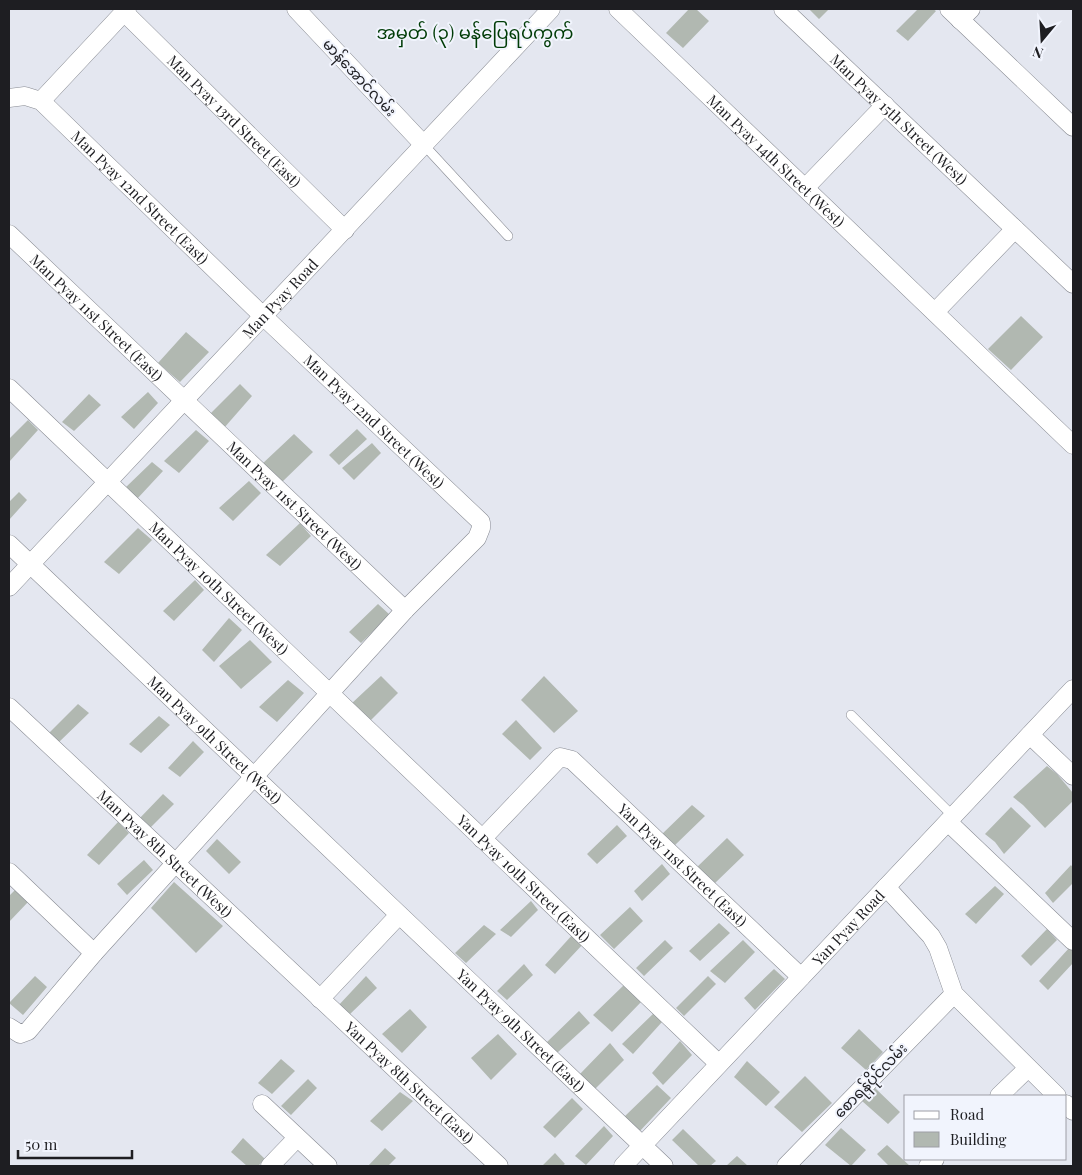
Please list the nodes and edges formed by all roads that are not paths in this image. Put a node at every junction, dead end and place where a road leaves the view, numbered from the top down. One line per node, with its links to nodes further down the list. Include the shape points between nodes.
1 (296, 9): 11 (street, မာန်အောင်လမ်း)
2 (551, 9): 11 (street, Man Pyay Road)
3 (618, 9): 12 (street, Man Pyay 14th Street (West))
4 (783, 9): 9 (street, Man Pyay 15th Street (West))
5 (125, 10): 8 (street); 14 (street, Man Pyay 13rd Street (East))
6 (960, 12): 10 (street)
7 (9, 98): 8 (street, via 25,96)
8 (41, 101): 19 (street, Man Pyay 12nd Street (East))
9 (885, 105): 12 (street); 13 (street, Man Pyay 15th Street (West))
10 (1073, 127)
11 (424, 145): 14 (street, Man Pyay Road); 16 (lane)
12 (805, 188): 18 (street, Man Pyay 14th Street (West))
13 (1015, 229): 17 (street, Man Pyay 15th Street (West)); 18 (street)
14 (345, 230): 19 (street, Man Pyay Road)
15 (9, 234): 21 (street, Man Pyay 11st Street (East))
16 (508, 236)
17 (1073, 284)
18 (935, 312): 22 (street, Man Pyay 14th Street (West))
19 (263, 316): 21 (street, Man Pyay Road); 27 (street, Man Pyay 12nd Street (West), via 481,522 476,538)
20 (9, 388): 23 (street, Man Pyay 10th Street (West))
21 (184, 400): 23 (street, Man Pyay Road); 27 (street, Man Pyay 11st Street (West))
22 (1073, 444)
23 (108, 482): 25 (street, Man Pyay Road); 29 (street, Man Pyay 10th Street (West))
24 (9, 544): 25 (street, Man Pyay 9th Street (West))
25 (30, 565): 26 (street, Man Pyay Road); 34 (street, Man Pyay 9th Street (West))
26 (9, 587)
27 (405, 610): 29 (street)
28 (1073, 689): 32 (street, Yan Pyay Road)
29 (330, 693): 34 (street); 36 (street, Yan Pyay 10th Street (East))
30 (9, 707): 37 (street, Man Pyay 8th Street (West))
31 (851, 715): 35 (lane)
32 (1030, 735): 33 (street); 35 (street, Yan Pyay Road)
33 (1073, 776)
34 (254, 777): 37 (street); 40 (street, Man Pyay 9th Street (West))
35 (950, 819): 39 (street, Yan Pyay Road); 41 (street)
36 (482, 838): 43 (street, Yan Pyay 11st Street (East), via 560,757 572,760); 47 (street, Yan Pyay 10th Street (East))
37 (175, 863): 42 (street); 45 (street, Man Pyay 8th Street (West))
38 (9, 872): 42 (street)
39 (886, 887): 43 (street, Yan Pyay Road); 44 (street, via 931,936)
40 (399, 915): 45 (street); 53 (street, Yan Pyay 9th Street (East))
41 (1073, 940)
42 (94, 953): 46 (street, via 28,1031)
43 (801, 977): 47 (street, Yan Pyay Road)
44 (954, 994): 48 (street); 59 (street, စောရန်ပိုင်လမ်း)
45 (320, 999): 56 (street, Yan Pyay 8th Street (East))
46 (15, 1030)
47 (718, 1063): 53 (street, Yan Pyay Road)
48 (1028, 1068): 49 (street); 50 (street)
49 (1001, 1095)
50 (1056, 1095)
51 (262, 1104): 52 (street)
52 (297, 1138): 54 (street); 55 (street)
53 (642, 1146): 57 (street, Yan Pyay Road); 58 (street, Yan Pyay 9th Street (East))
54 (270, 1166)
55 (328, 1166)
56 (499, 1166)
57 (623, 1166)
58 (664, 1166)
59 (786, 1166)

